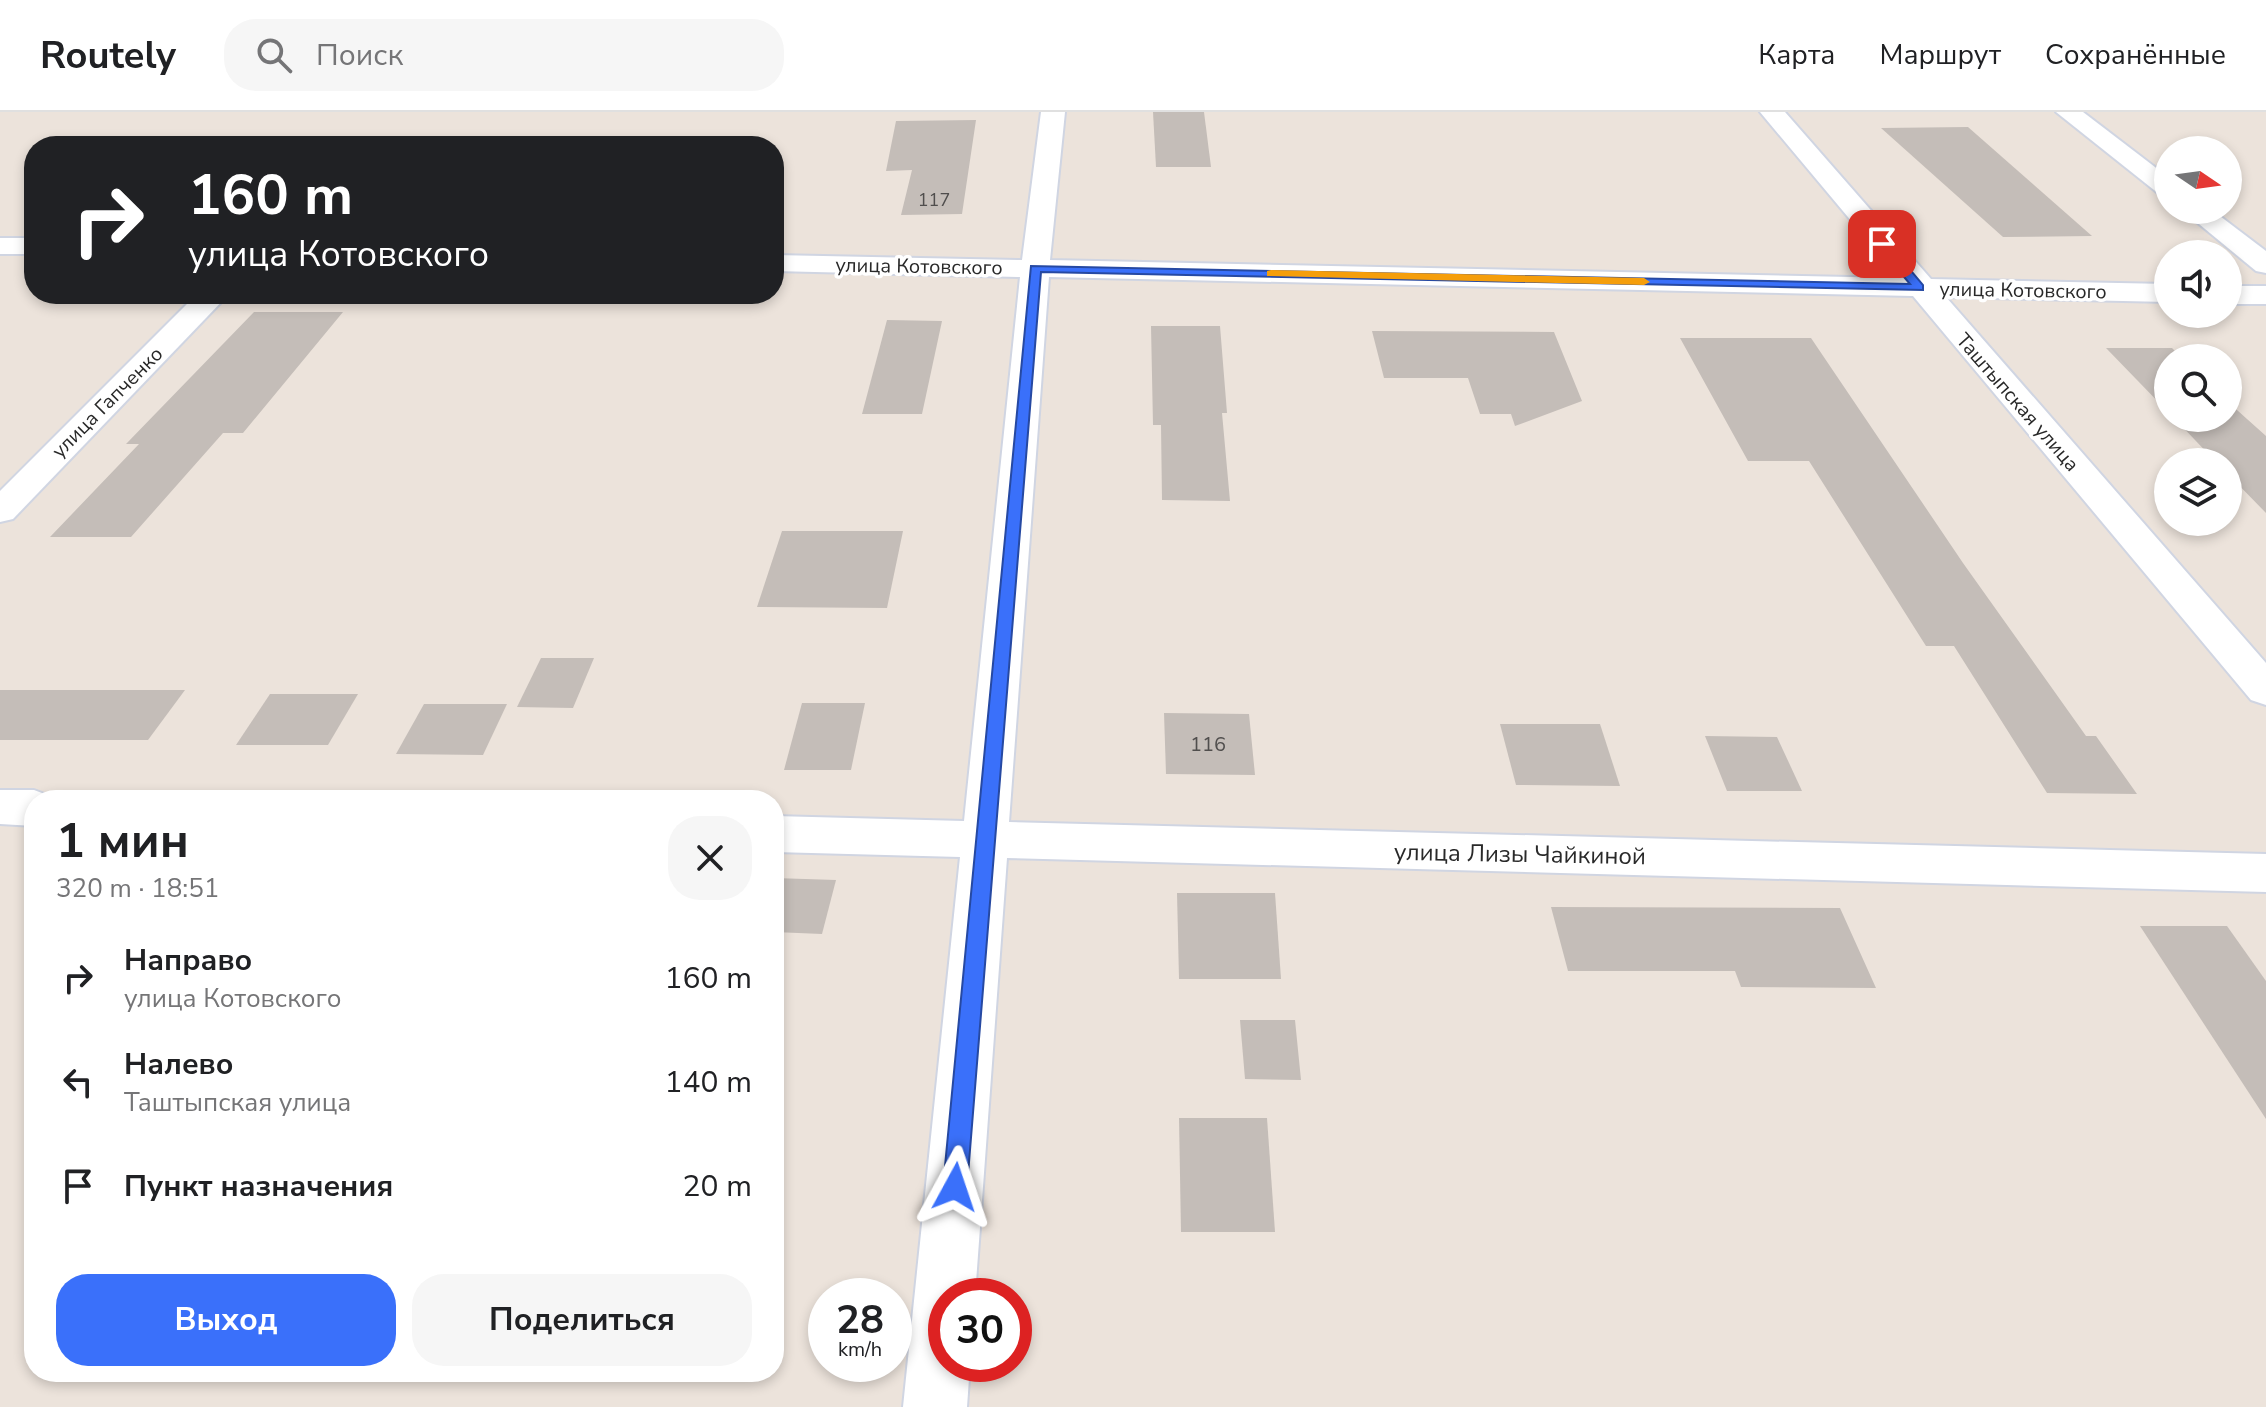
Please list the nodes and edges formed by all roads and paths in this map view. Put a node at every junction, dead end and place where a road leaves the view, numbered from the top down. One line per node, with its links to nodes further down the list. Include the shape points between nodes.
1 (1053, 112): 10 (street)
2 (1772, 112): 11 (street, Таштыпская улица)
3 (2068, 112): 4 (street)
4 (2154, 178)
5 (2213, 224): 9 (street)
6 (0, 246): 7 (street)
7 (24, 246)
8 (784, 263): 10 (street, улица Котовского)
9 (2266, 265)
10 (1035, 268): 11 (street, улица Котовского); 21 (street)
11 (1919, 288): 12 (street, улица Котовского); 17 (street, Таштыпская улица)
12 (2154, 293)
13 (2242, 295): 14 (street)
14 (2266, 295)
15 (204, 304): 16 (street, улица Гапченко)
16 (0, 511)
17 (2266, 690)
18 (0, 807): 19 (street)
19 (24, 808)
20 (784, 834): 21 (street, улица Лизы Чайкиной)
21 (987, 841): 22 (street, улица Лизы Чайкиной); 23 (street)
22 (2266, 873)
23 (935, 1407)

